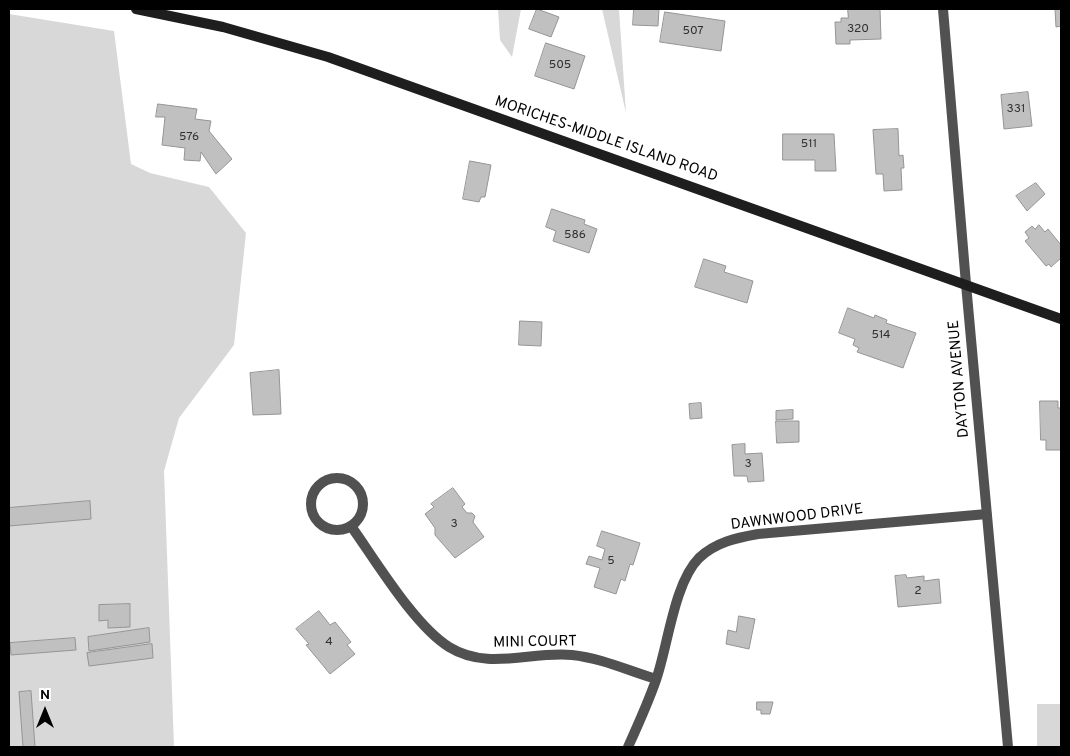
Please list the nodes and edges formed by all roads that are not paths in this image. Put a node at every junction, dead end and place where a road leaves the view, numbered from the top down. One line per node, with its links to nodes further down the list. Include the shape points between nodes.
1 (136, 9): 3 (main road, MORICHES-MIDDLE ISLAND ROAD, via 223,27 328,57)
2 (943, 9): 3 (street, DAYTON AVENUE)
3 (966, 284): 4 (main road, MORICHES-MIDDLE ISLAND ROAD); 5 (street, DAYTON AVENUE)
4 (1061, 319)
5 (987, 514): 7 (street, DAWNWOOD DRIVE, via 758,534 709,549 697,560 682,585); 9 (street, DAYTON AVENUE)
6 (351, 526): 6 (street, via 358,521 364,504 358,488 344,479 335,478 320,485 312,500 319,524 335,530); 7 (street, MINI COURT, via 424,627 451,648 495,660 547,655 582,656)
7 (656, 679): 8 (street, DAWNWOOD DRIVE)
8 (628, 747)
9 (1008, 747)

